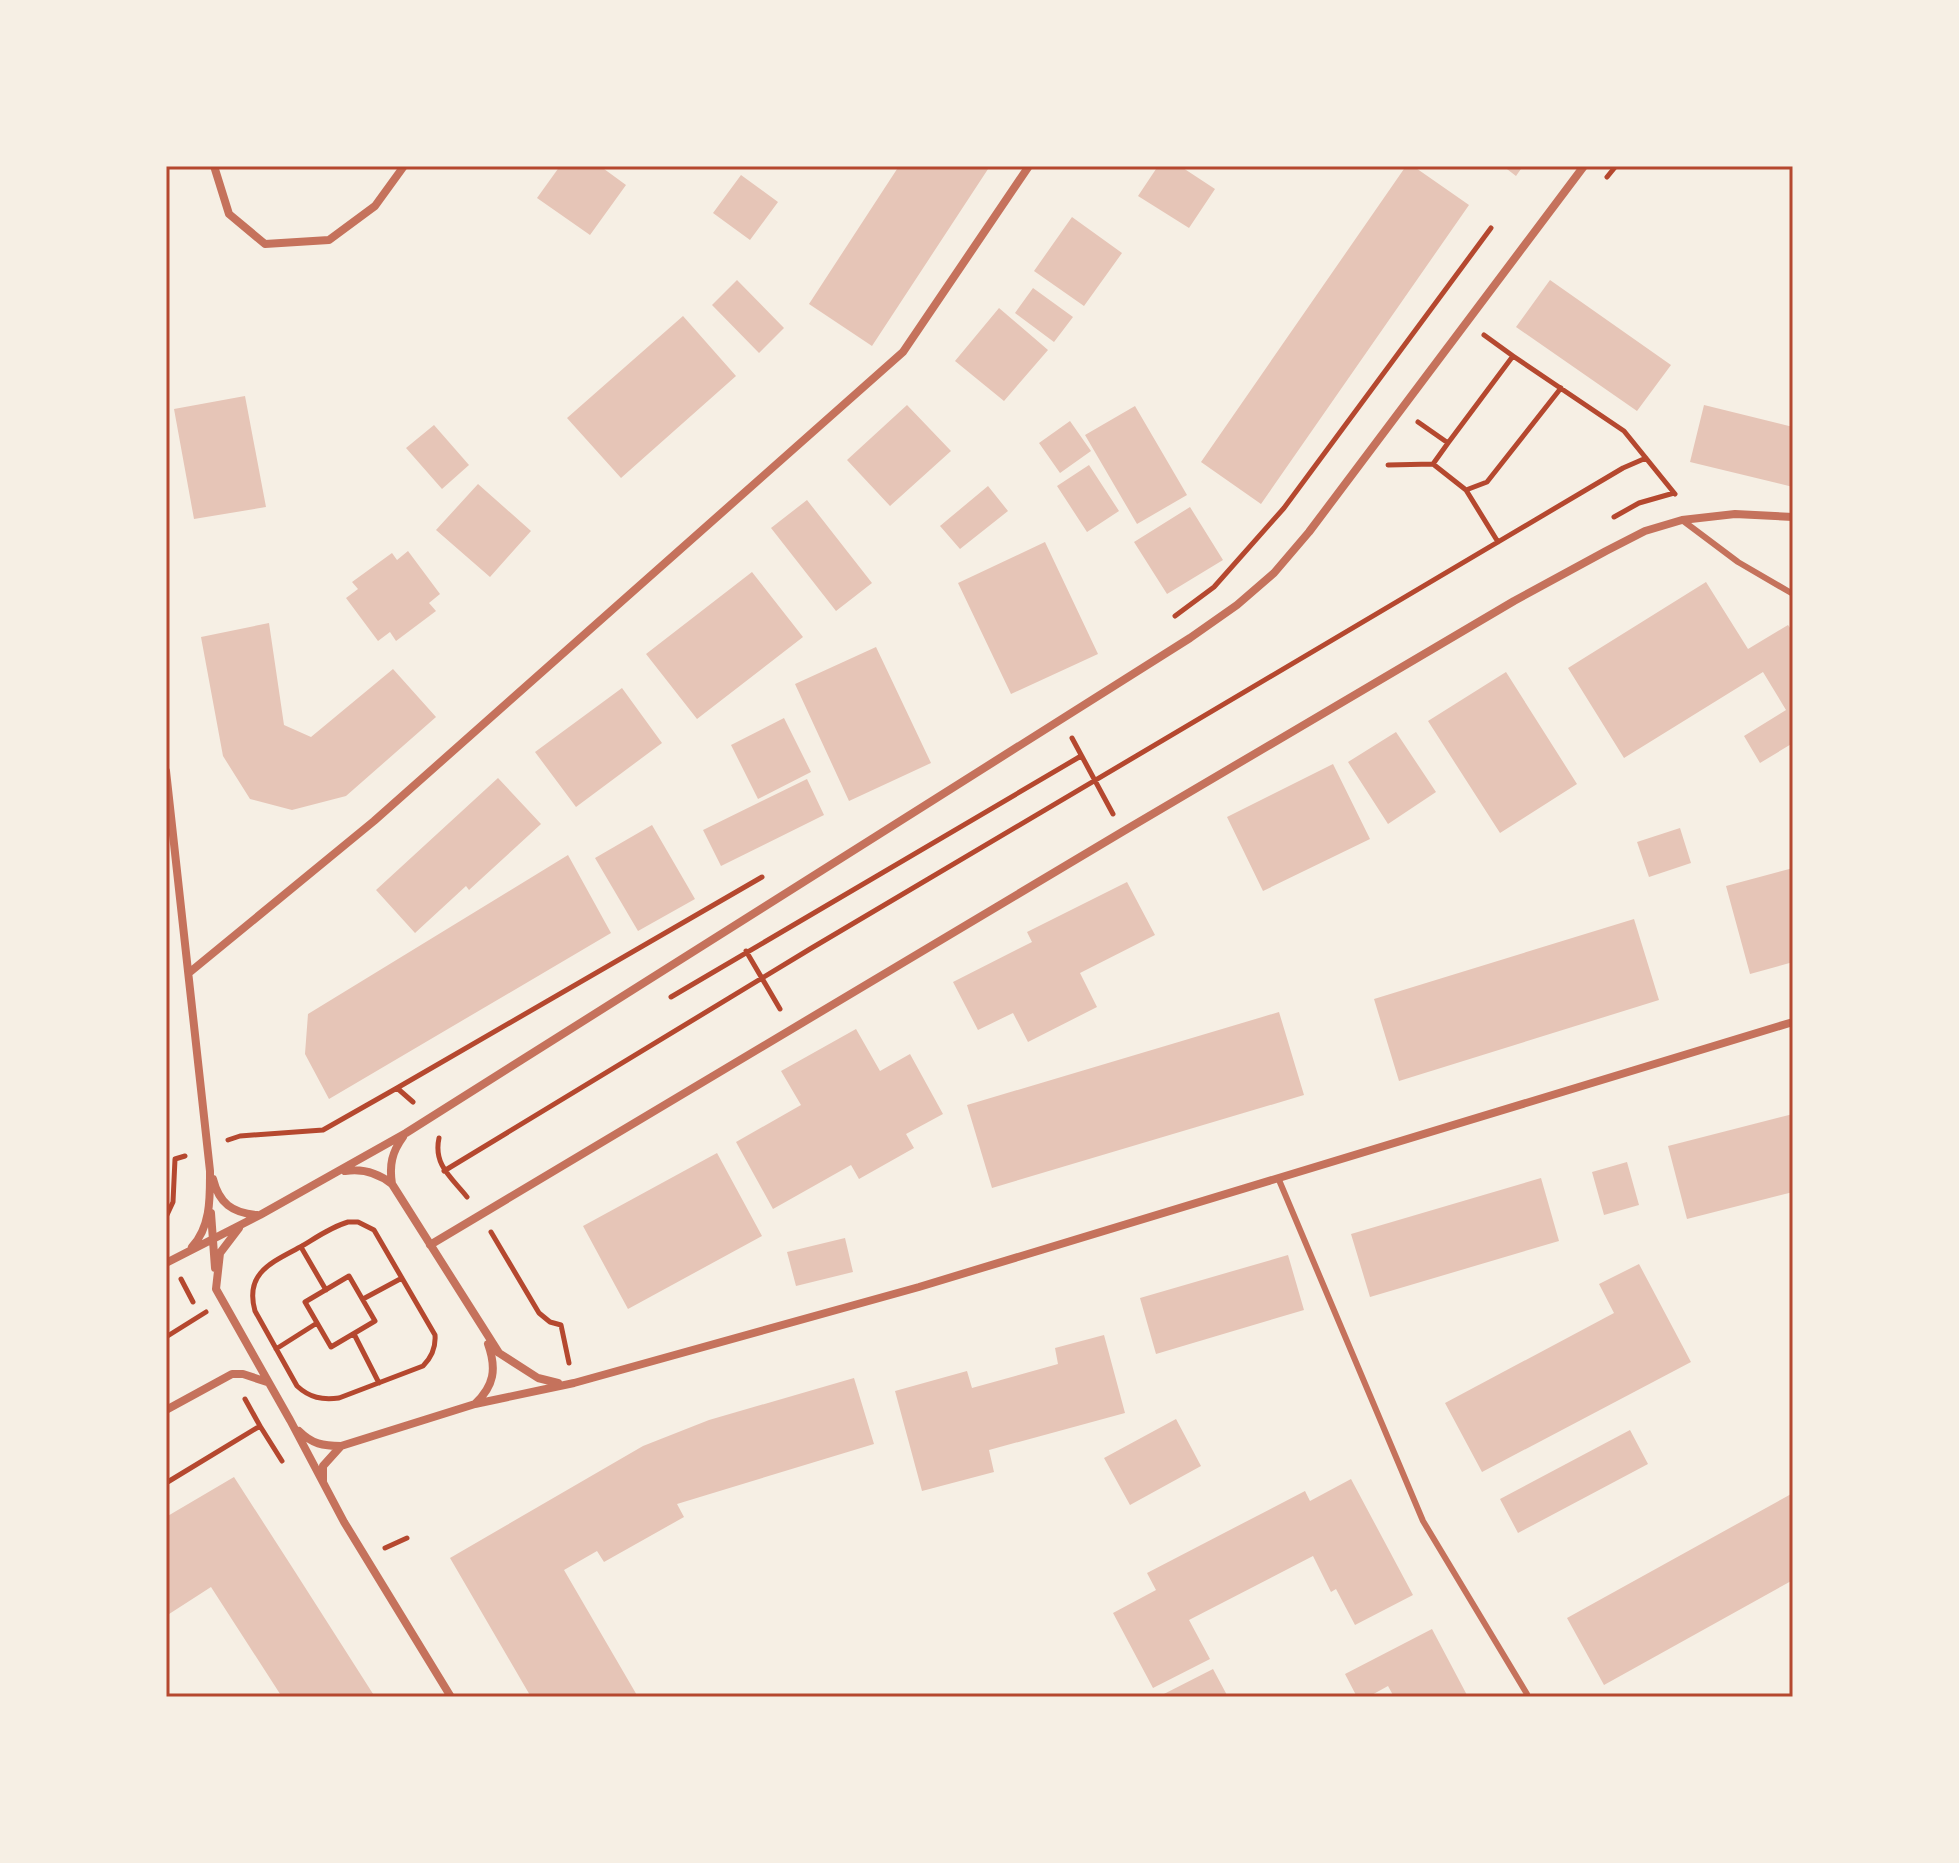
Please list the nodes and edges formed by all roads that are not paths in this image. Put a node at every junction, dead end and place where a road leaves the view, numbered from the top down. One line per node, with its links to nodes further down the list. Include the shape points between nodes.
1 (214, 166): 2 (street, via 229,214 265,244 329,240 375,206)
2 (404, 166)
3 (1029, 166): 9 (street, via 903,352 374,821)
4 (1584, 166): 11 (street, via 1309,532 1246,597 1120,683)
5 (1793, 517): 6 (street, via 1735,514)
6 (1682, 520): 7 (lane); 20 (street, via 1645,531 1514,601)
7 (1793, 594)
8 (166, 771): 9 (street)
9 (190, 972): 12 (street)
10 (1793, 1022): 14 (street)
11 (406, 1133): 13 (street); 15 (street, via 392,1156)
12 (210, 1171): 16 (street); 17 (street, via 221,1201 237,1211)
13 (341, 1171): 15 (street, via 369,1172); 17 (street)
14 (1279, 1180): 26 (street); 32 (lane, via 1423,1521)
15 (392, 1184): 20 (street)
16 (210, 1205): 19 (street); 21 (street, via 200,1238)
17 (260, 1215): 18 (street)
18 (242, 1224): 19 (street); 23 (street, via 220,1253)
19 (213, 1239): 21 (street); 23 (street)
20 (430, 1245): 24 (street)
21 (189, 1251): 22 (street)
22 (166, 1263)
23 (216, 1289): 25 (street)
24 (483, 1332): 26 (street, via 517,1367); 27 (street, via 495,1374)
25 (267, 1382): 28 (street, via 232,1374); 29 (street)
26 (563, 1385): 27 (street)
27 (475, 1404): 30 (street)
28 (166, 1410)
29 (289, 1418): 30 (street, via 310,1441); 31 (street)
30 (341, 1446): 31 (street, via 323,1466)
31 (324, 1486): 33 (street)
32 (1527, 1694)
33 (451, 1697)

